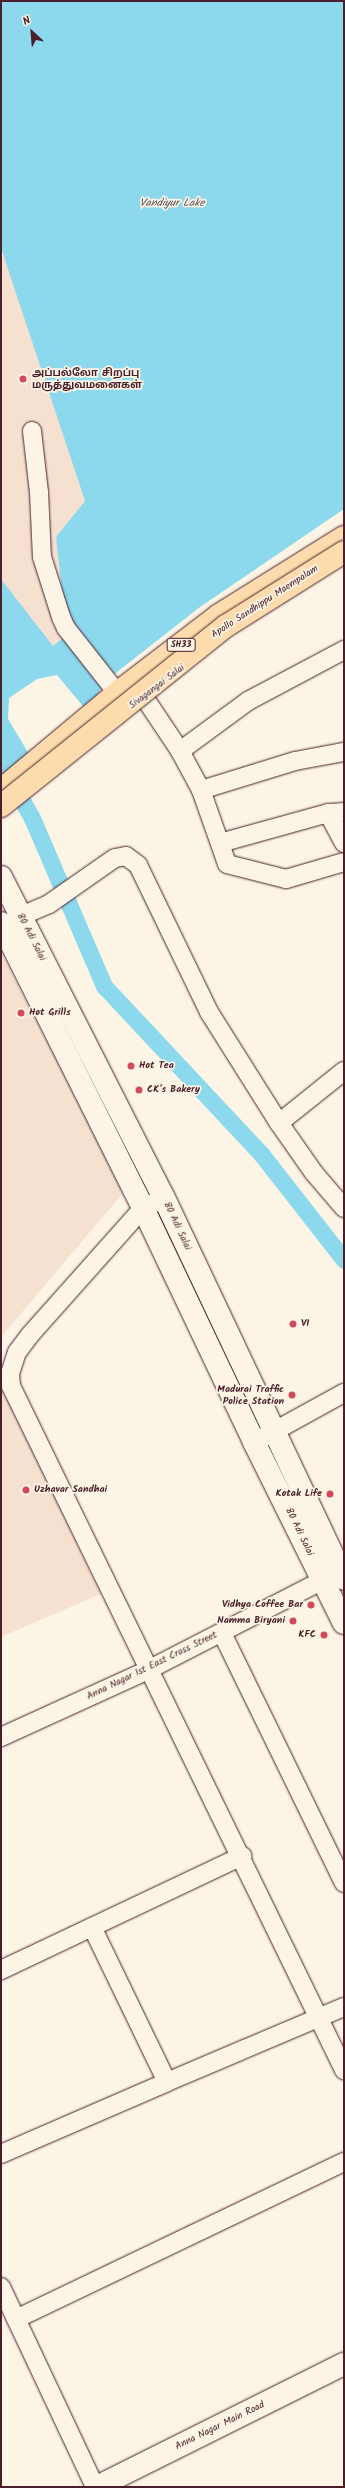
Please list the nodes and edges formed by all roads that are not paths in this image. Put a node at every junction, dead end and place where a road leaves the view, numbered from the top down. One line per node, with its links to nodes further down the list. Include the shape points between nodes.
1 (32, 431): 7 (street, via 39,492 42,557 66,628)
2 (344, 537): 7 (main road, Sivagangai Salai / SH33, via 219,615)
3 (344, 542): 13 (main road, Apollo Sandhippu Maempalam, via 222,619)
4 (344, 552): 13 (main road, Apollo Sandhippu Maempalam, bridge, via 226,626)
5 (344, 557): 7 (main road, Sivagangai Salai / SH33)
6 (344, 650): 8 (street, via 248,701)
7 (130, 699): 8 (street); 10 (main road, Sivagangai Salai / SH33)
8 (180, 751): 12 (street)
9 (344, 752): 12 (street, via 295,760)
10 (35, 775): 11 (main road, Sivagangai Salai / SH33); 13 (main road, Sivagangai Salai / SH33)
11 (1, 790)
12 (200, 790): 15 (street)
13 (2, 808)
14 (336, 812): 15 (street); 16 (street)
15 (220, 843): 17 (street, via 227,864 286,879)
16 (344, 843)
17 (344, 862)
18 (1, 877): 19 (main road, 80 Adi Salai)
19 (11, 920): 21 (street, via 49,904 115,858 126,856 138,865 209,1012); 22 (main road, 80 Adi Salai); 23 (main road, 80 Adi Salai)
20 (344, 1071): 21 (street)
21 (279, 1123): 24 (street, via 314,1173)
22 (164, 1198): 23 (street); 26 (main road, 80 Adi Salai)
23 (143, 1208): 27 (main road, 80 Adi Salai); 31 (street, via 30,1335 17,1352 10,1372 11,1386)
24 (344, 1208)
25 (344, 1393): 26 (street)
26 (273, 1431): 27 (street); 28 (main road, 80 Adi Salai)
27 (254, 1442): 28 (main road, 80 Adi Salai)
28 (338, 1575): 29 (main road, 80 Adi Salai); 30 (street, Anna Nagar 1st East Cross Street)
29 (344, 1623)
30 (222, 1633): 31 (street, Anna Nagar 1st East Cross Street); 34 (street)
31 (148, 1670): 32 (street, Anna Nagar 1st East Cross Street); 33 (street)
32 (1, 1738)
33 (242, 1856): 35 (street); 38 (street)
34 (344, 1884)
35 (92, 1927): 36 (street); 40 (street)
36 (1, 1970)
37 (344, 2007): 38 (street)
38 (320, 2019): 39 (street); 40 (street)
39 (344, 2070)
40 (167, 2082): 41 (street)
41 (1, 2154)
42 (344, 2162): 44 (street)
43 (1, 2287): 44 (street)
44 (16, 2320): 46 (street)
45 (344, 2364): 46 (main road, Anna Nagar Main Road)
46 (96, 2487)

